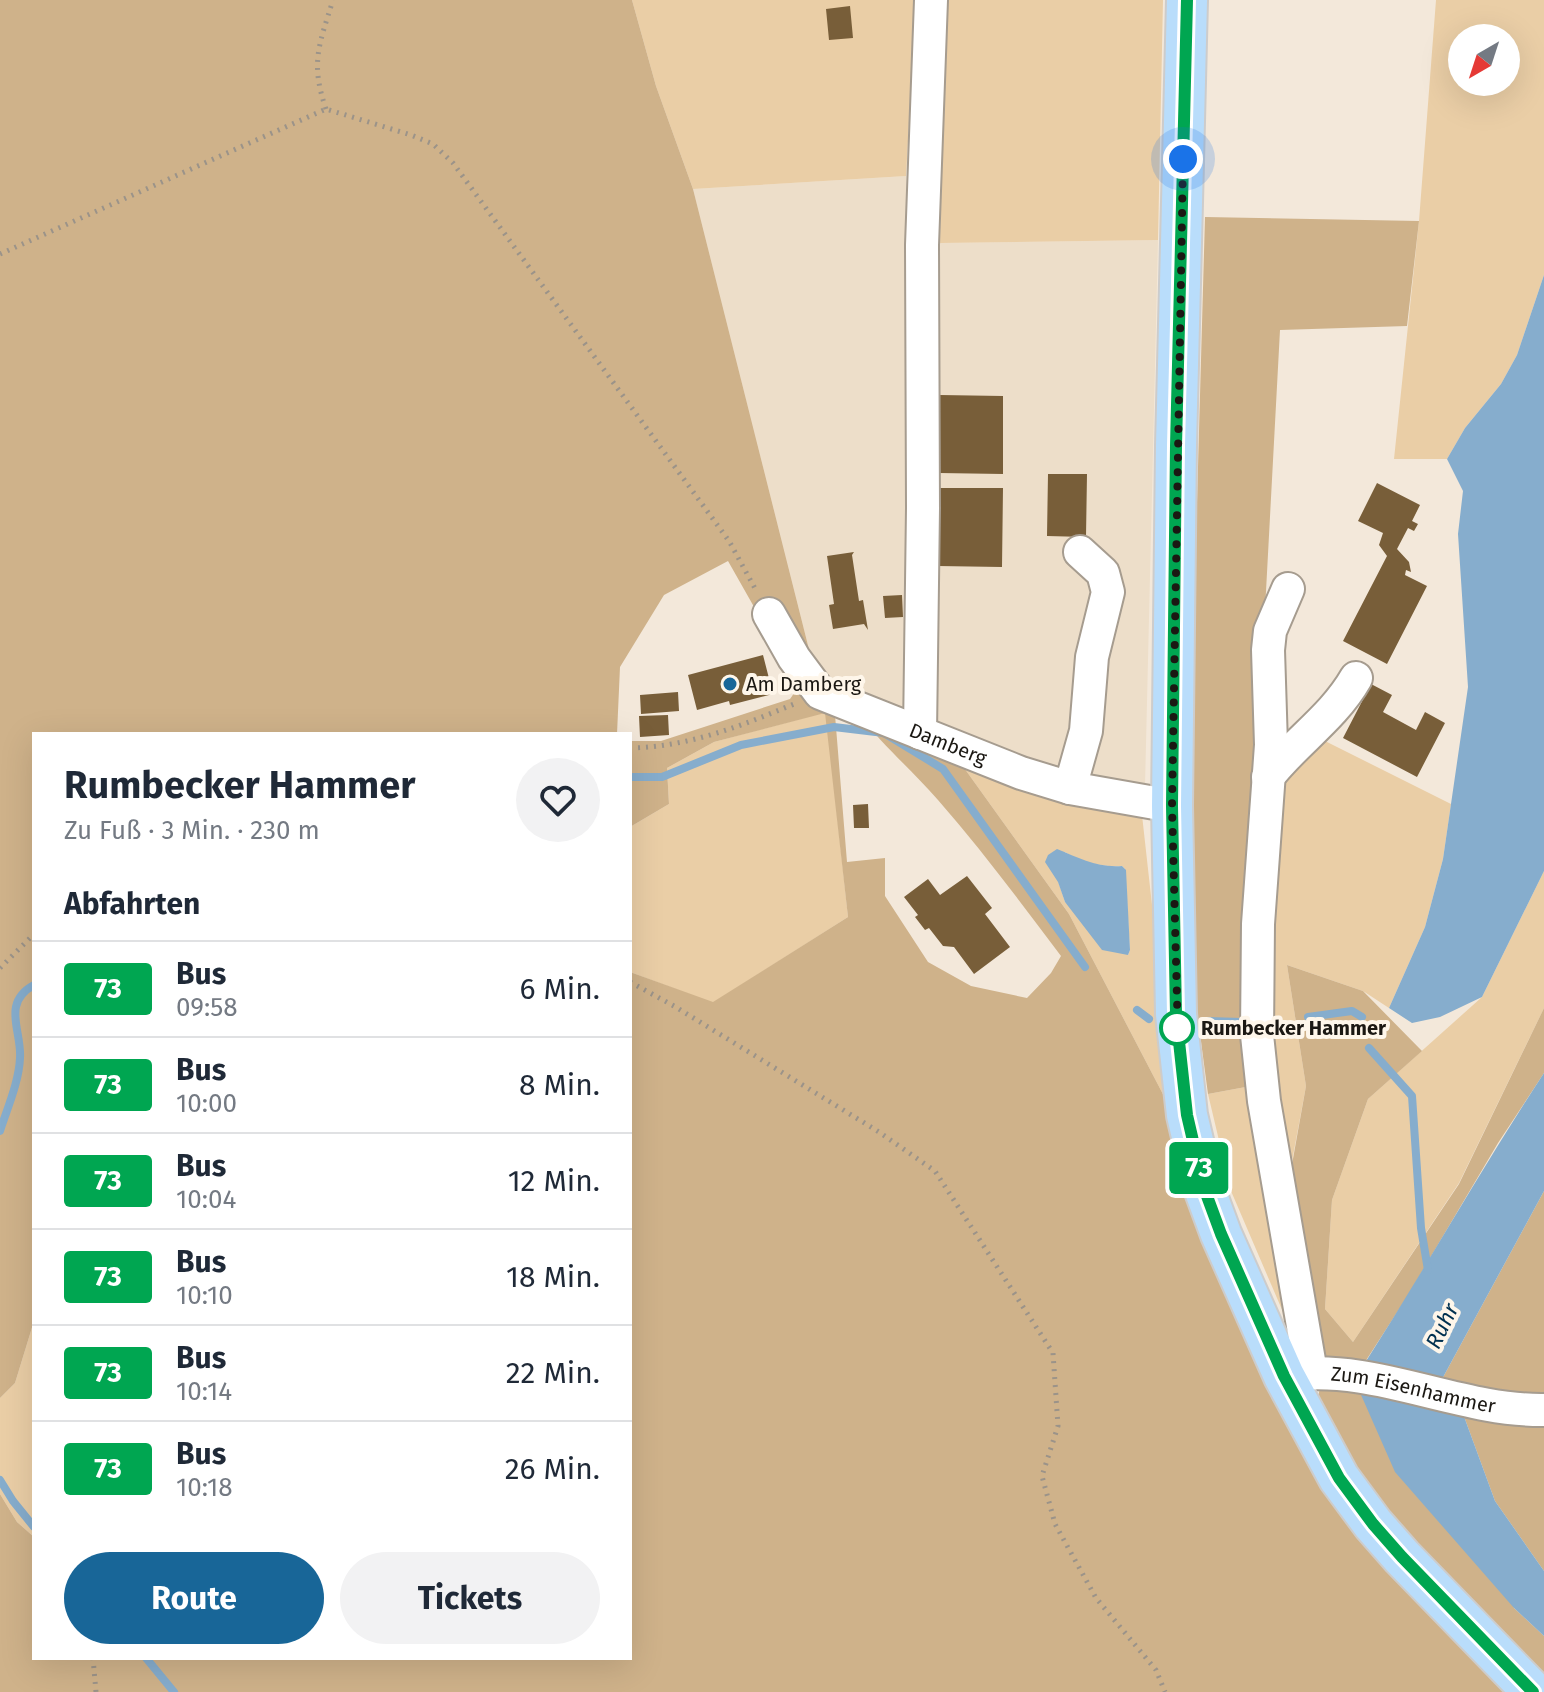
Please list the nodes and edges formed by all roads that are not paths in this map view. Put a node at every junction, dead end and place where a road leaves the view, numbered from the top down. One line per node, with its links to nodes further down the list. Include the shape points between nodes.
1 (931, 0): 7 (street, via 922,245)
2 (1187, 0): 10 (main road)
3 (1080, 552): 9 (street, via 1103,573 1108,592 1092,657 1086,731)
4 (1288, 589): 8 (street, via 1270,631)
5 (769, 614): 7 (street, Damberg, via 820,693)
6 (1356, 678): 8 (street, via 1335,710)
7 (920, 733): 9 (street, Damberg)
8 (1268, 777): 11 (street, via 1258,924 1259,1067)
9 (1070, 788): 10 (street, Damberg)
10 (1172, 806): 11 (main road, via 1176,1014 1194,1151 1213,1211)
11 (1297, 1374): 12 (street, Zum Eisenhammer, via 1356,1376 1495,1408); 13 (main road, via 1339,1478 1373,1524)
12 (1544, 1410)
13 (1533, 1692)

